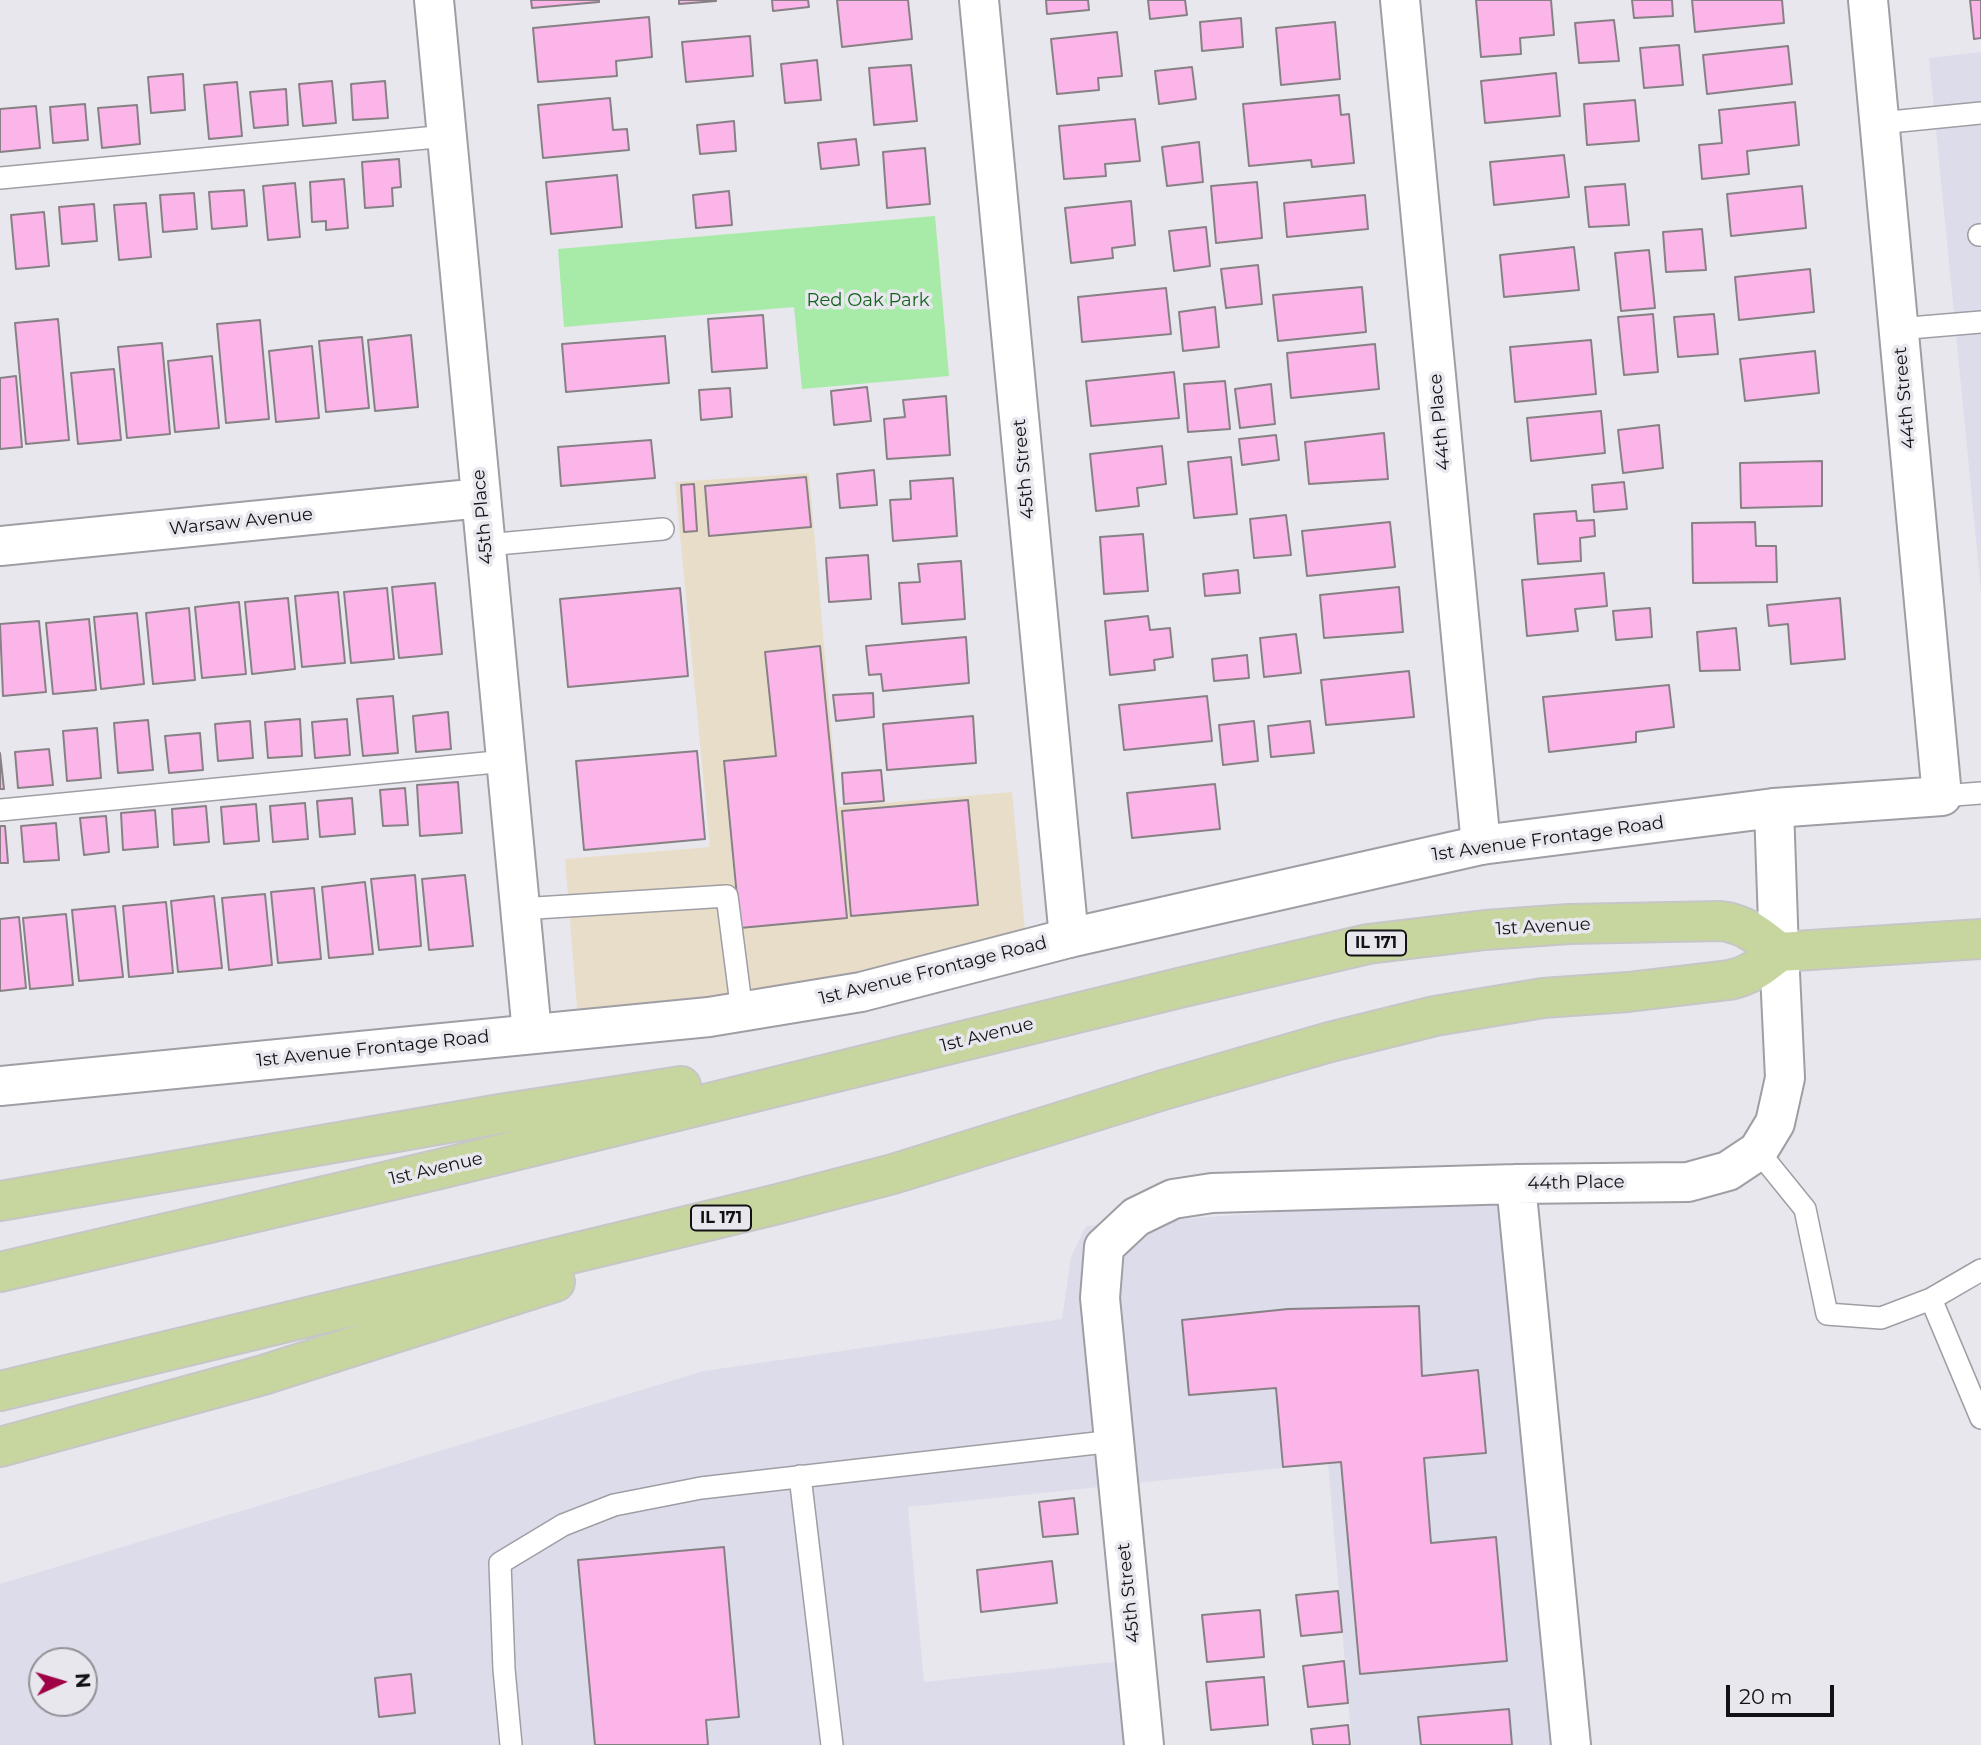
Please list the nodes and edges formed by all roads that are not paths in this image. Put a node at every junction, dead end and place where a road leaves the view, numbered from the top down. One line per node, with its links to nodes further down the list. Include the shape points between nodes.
1 (434, 0): 7 (street, 45th Place)
2 (979, 0): 22 (street, 45th Street)
3 (1400, 0): 20 (street, 44th Place)
4 (1868, 0): 6 (street, 44th Street)
5 (1981, 113): 6 (lane)
6 (1880, 123): 10 (street, 44th Street)
7 (447, 136): 8 (lane); 11 (street, 45th Place)
8 (0, 178)
9 (1981, 322): 10 (lane)
10 (1898, 329): 17 (street, 44th Street)
11 (481, 498): 13 (street, 45th Place); 14 (street, Warsaw Avenue)
12 (663, 529): 13 (lane)
13 (486, 545): 15 (street, 45th Place)
14 (0, 546)
15 (506, 761): 19 (lane); 21 (street, 45th Place)
16 (1981, 793): 17 (lane)
17 (1942, 796): 18 (street)
18 (1774, 808): 20 (street, 1st Avenue Frontage Road); 24 (street, 44th Place)
19 (0, 810)
20 (1480, 845): 22 (street, 1st Avenue Frontage Road)
21 (520, 909): 25 (lane, via 727,896); 26 (street, 45th Place)
22 (1069, 938): 25 (street, 1st Avenue Frontage Road, via 861,992)
23 (1981, 939): 24 (main road)
24 (1779, 952): 27 (main road, 1st Avenue / IL 171, via 1751,930 1721,921 1485,930 1368,944); 29 (street, 44th Place, via 1785,1078 1775,1123); 30 (main road, IL 171, via 1744,977 1543,998 1435,1016 1330,1042)
25 (742, 1012): 26 (street, 1st Avenue Frontage Road)
26 (532, 1033): 28 (street, 1st Avenue Frontage Road)
27 (974, 1039): 32 (main road, via 500,1114); 34 (main road, 1st Avenue / IL 171)
28 (0, 1086)
29 (1758, 1151): 31 (street, 44th Place, via 1728,1171 1688,1182); 35 (lane, via 1805,1209 1827,1314 1881,1318)
30 (893, 1174): 36 (main road, IL 171); 39 (main road, via 263,1375)
31 (1516, 1184): 38 (street, 45th Street, via 1212,1194 1173,1199 1136,1217 1104,1247 1100,1298); 44 (street, 44th Place)
32 (0, 1201)
33 (1981, 1269): 35 (lane)
34 (0, 1272)
35 (1931, 1299): 37 (lane)
36 (0, 1391)
37 (1981, 1418)
38 (1114, 1441): 40 (lane); 43 (street, 45th Street)
39 (0, 1447)
40 (800, 1476): 41 (lane, via 701,1488 614,1506 563,1525 500,1563); 42 (lane)
41 (511, 1745)
42 (832, 1745)
43 (1144, 1745)
44 (1571, 1745)

